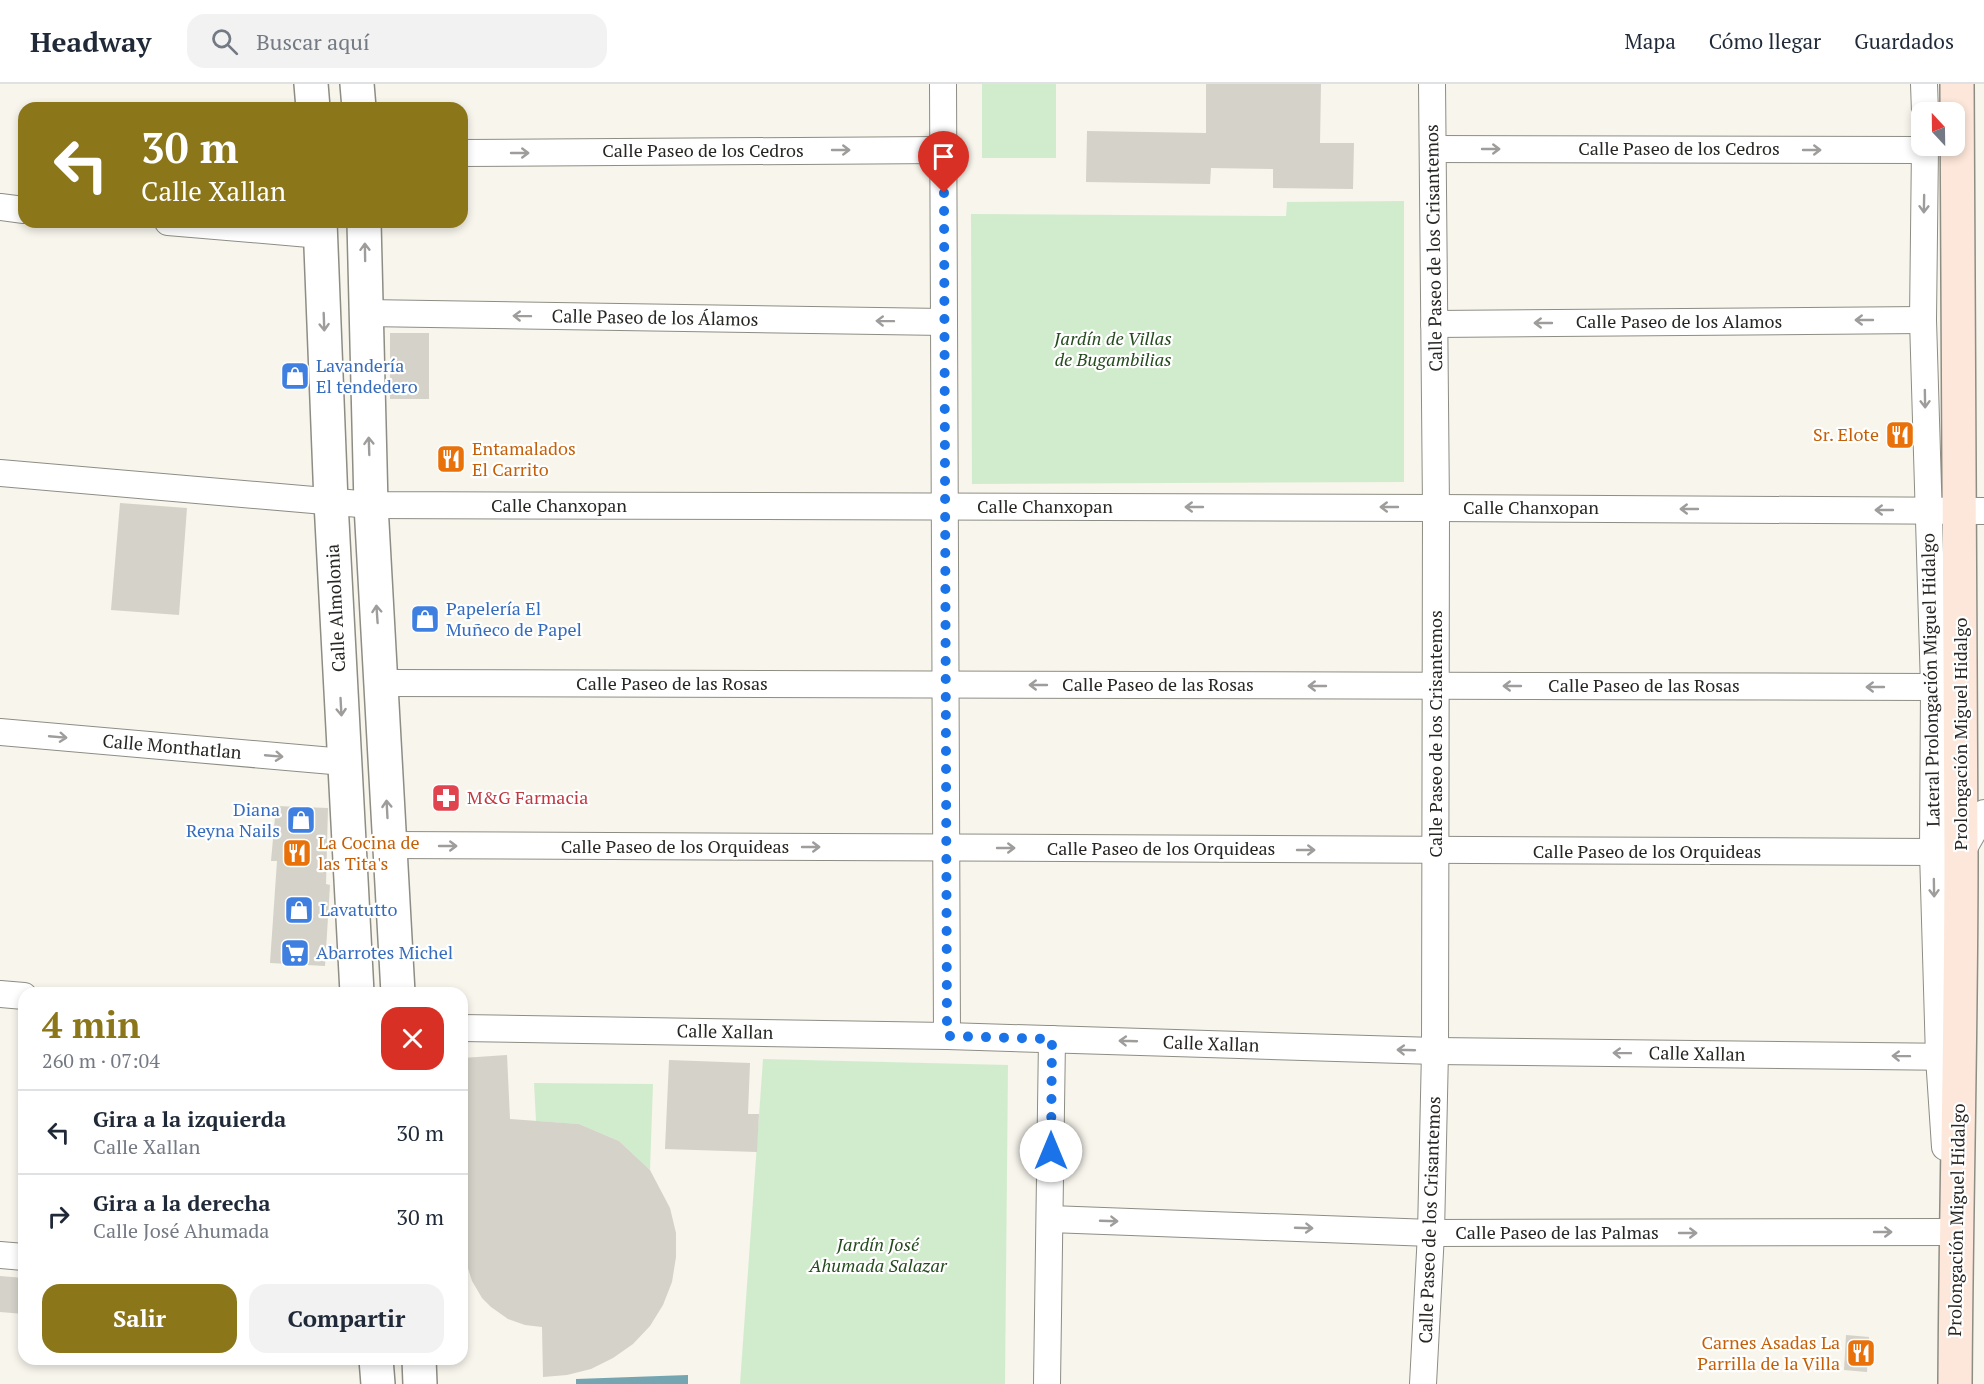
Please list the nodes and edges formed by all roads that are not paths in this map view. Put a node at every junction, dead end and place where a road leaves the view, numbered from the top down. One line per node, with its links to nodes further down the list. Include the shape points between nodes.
1 (311, 84): 7 (street)
2 (357, 84): 8 (street)
3 (943, 84): 12 (street)
4 (1432, 84): 11 (street, Calle Paseo de los Crisantemos)
5 (1924, 84): 9 (street)
6 (1957, 84): 30 (main road, Prolongación Miguel Hidalgo)
7 (312, 102)
8 (358, 102)
9 (1924, 102)
10 (1911, 148): 11 (street, Calle Paseo de los Cedros, one-way to 10)
11 (1433, 149): 23 (street, Calle Paseo de los Crisantemos)
12 (944, 150): 13 (street, Calle Paseo de los Cedros, one-way to 12); 22 (street)
13 (468, 153)
14 (1925, 156): 21 (street, Lateral Prolongación Miguel Hidalgo, one-way to 21)
15 (0, 207): 16 (street)
16 (18, 209)
17 (299, 228): 19 (street)
18 (364, 228): 20 (street, one-way to 18)
19 (321, 229): 25 (street, Calle Almolonia, one-way to 25)
20 (366, 313): 22 (street, Calle Paseo de los Álamos, one-way to 20); 26 (street, one-way to 20)
21 (1923, 320): 23 (street, Calle Paseo de los Alamos, one-way to 23); 29 (street, Lateral Prolongación Miguel Hidalgo, one-way to 29)
22 (944, 322): 27 (street)
23 (1434, 324): 28 (street, Calle Paseo de los Crisantemos)
24 (0, 473): 25 (street, Calle Chanxopan)
25 (331, 502): 26 (street, Calle Chanxopan); 36 (street, Calle Almolonia, one-way to 36)
26 (371, 505): 27 (street, Calle Chanxopan); 31 (street, one-way to 26)
27 (946, 507): 28 (street, Calle Chanxopan, one-way to 27); 32 (street)
28 (1436, 507): 29 (street, Calle Chanxopan, one-way to 28); 33 (street, Calle Paseo de los Crisantemos)
29 (1928, 510): 30 (street, Calle Chanxopan); 34 (street, Lateral Prolongación Miguel Hidalgo)
30 (1972, 511): 37 (main road, Prolongación Miguel Hidalgo)
31 (382, 683): 32 (street, Calle Paseo de las Rosas); 38 (street, one-way to 31)
32 (946, 685): 33 (street, Calle Paseo de las Rosas, one-way to 32); 39 (street)
33 (1436, 686): 34 (street, Calle Paseo de las Rosas, one-way to 33); 40 (street, Calle Paseo de los Crisantemos)
34 (1934, 687): 41 (street, Lateral Prolongación Miguel Hidalgo)
35 (0, 732): 36 (street, Calle Monthatlan, one-way to 36)
36 (344, 762): 42 (street, Calle Almolonia)
37 (1976, 803): 41 (main road, Prolongación Miguel Hidalgo)
38 (389, 845): 39 (street, Calle Paseo de los Orquideas, one-way to 39); 43 (street)
39 (948, 848): 40 (street, Calle Paseo de los Orquideas, one-way to 40); 47 (street)
40 (1436, 851): 41 (street, Calle Paseo de los Orquideas); 49 (street, Calle Paseo de los Crisantemos)
41 (1947, 852): 50 (main road, Prolongación Miguel Hidalgo)
42 (357, 987)
43 (398, 987)
44 (0, 994): 45 (street)
45 (18, 996)
46 (468, 1028): 47 (street, Calle Xallan)
47 (947, 1036): 48 (street, Calle Xallan)
48 (1052, 1039): 49 (street, Calle Xallan, one-way to 48); 51 (street)
49 (1435, 1051): 50 (street, Calle Xallan, one-way to 49); 53 (street, Calle Paseo de los Crisantemos)
50 (1949, 1057): 52 (main road, Prolongación Miguel Hidalgo)
51 (1050, 1219): 53 (street, Calle Paseo de las Palmas, one-way to 53); 60 (street)
52 (1955, 1223): 53 (street, Calle Paseo de las Palmas, one-way to 52); 62 (main road, Prolongación Miguel Hidalgo)
53 (1431, 1233): 61 (street, Calle Paseo de los Crisantemos)
54 (0, 1255): 55 (street)
55 (18, 1256)
56 (376, 1365): 58 (street)
57 (419, 1365): 59 (street)
58 (378, 1384)
59 (420, 1384)
60 (1047, 1384)
61 (1424, 1384)
62 (1955, 1384)

